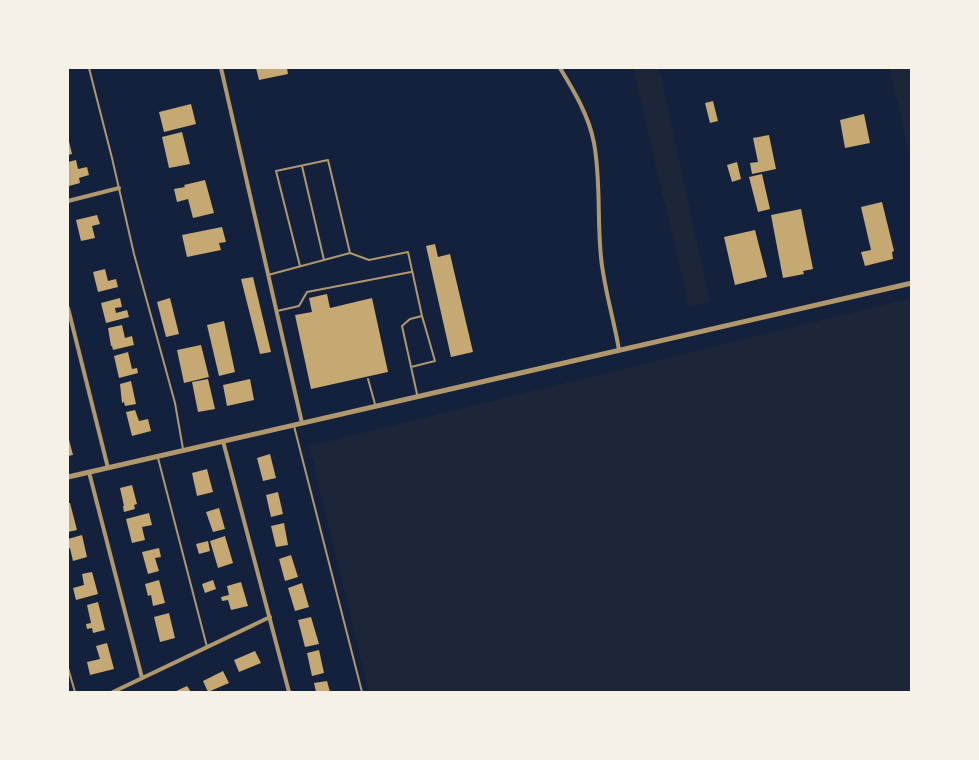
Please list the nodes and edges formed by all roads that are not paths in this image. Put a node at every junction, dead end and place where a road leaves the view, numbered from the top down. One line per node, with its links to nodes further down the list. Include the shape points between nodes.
1 (89, 68): 5 (lane)
2 (221, 68): 11 (street)
3 (560, 68): 16 (street, via 587,119 594,143 599,245)
4 (302, 166): 7 (lane, via 328,160); 8 (lane); 9 (lane, via 276,171)
5 (119, 188): 6 (street); 24 (lane)
6 (68, 201)
7 (350, 253): 8 (lane); 10 (lane, via 369,260 408,252)
8 (324, 260): 9 (lane)
9 (300, 266): 11 (lane)
10 (412, 272): 14 (lane, via 307,292 299,306); 15 (lane)
11 (268, 275): 14 (street)
12 (912, 283): 16 (street)
13 (68, 308): 26 (street)
14 (277, 311): 21 (street)
15 (422, 316): 17 (lane, via 410,319 402,326); 17 (lane, via 435,361)
16 (619, 350): 19 (street)
17 (411, 367): 19 (lane)
18 (368, 380): 20 (lane)
19 (417, 397): 20 (street)
20 (375, 406): 21 (street)
21 (302, 423): 22 (street)
22 (294, 425): 23 (street); 36 (lane)
23 (223, 441): 24 (street); 29 (street)
24 (184, 450): 25 (street)
25 (158, 456): 26 (street); 30 (lane)
26 (108, 468): 27 (street)
27 (89, 472): 28 (street); 32 (street)
28 (68, 477)
29 (270, 617): 30 (street); 35 (street)
30 (207, 647): 32 (street)
31 (68, 668): 33 (lane)
32 (142, 678): 34 (street)
33 (75, 692)
34 (113, 692)
35 (289, 692)
36 (362, 692)

